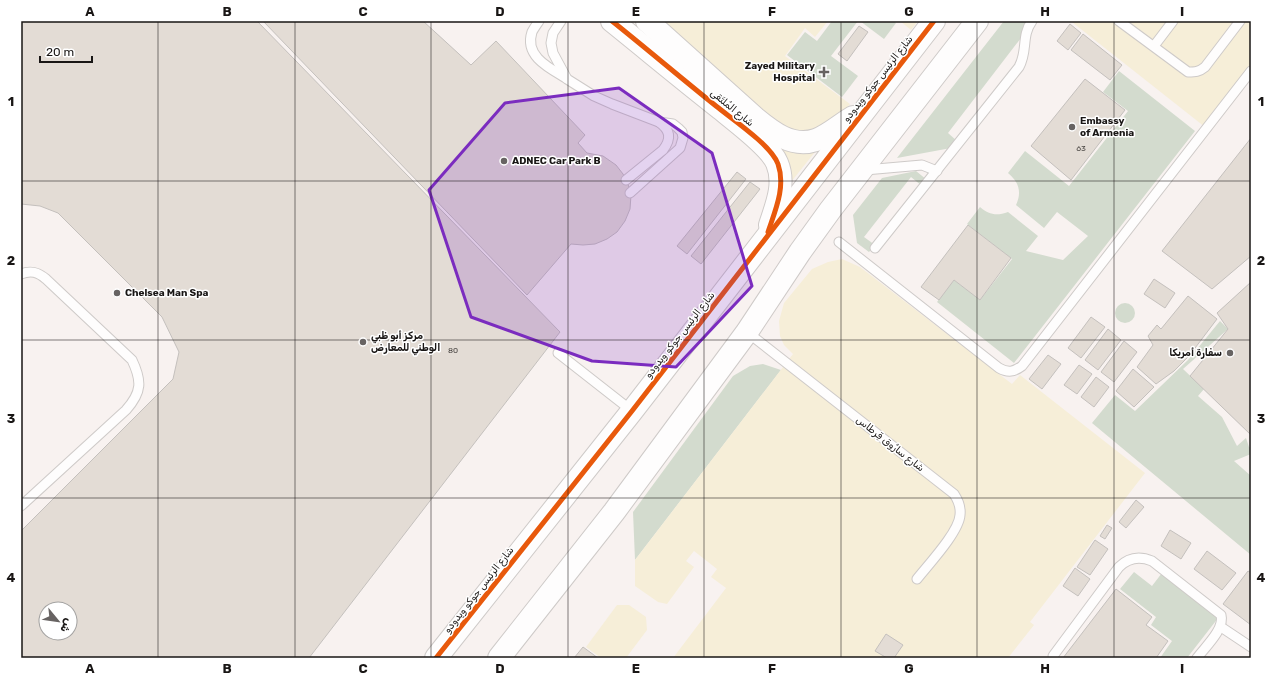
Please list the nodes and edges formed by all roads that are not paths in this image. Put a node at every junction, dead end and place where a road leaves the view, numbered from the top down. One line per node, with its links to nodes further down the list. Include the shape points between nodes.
1 (538, 21): 13 (lane, via 532,32 531,43 538,60)
2 (561, 21): 13 (lane, via 552,33 551,43 553,53)
3 (612, 21): 20 (street, شارع المُلتَقى, via 772,154 779,169 781,185)
4 (647, 21): 14 (street, شارع المُلتَقى, via 755,118 781,137 792,141 816,140)
5 (934, 21): 14 (street, شارع الرئيس جوكو ويدودو)
6 (977, 21): 16 (street)
7 (1032, 21): 17 (lane, via 1025,34 1024,55 1019,67)
8 (1120, 21): 11 (lane)
9 (1173, 21): 11 (lane)
10 (1240, 21): 11 (lane, via 1200,71 1188,72)
11 (1154, 46)
12 (1251, 71): 21 (lane, via 1017,369 1005,371 999,368)
13 (567, 79): 15 (lane, via 594,96)
14 (866, 109): 20 (street, شارع الرئيس جوكو ويدودو)
15 (659, 122): 18 (lane, via 667,129 666,145); 19 (lane, via 673,124 678,128 682,132 682,143 677,152)
16 (860, 171): 17 (lane, via 922,165); 24 (street, via 800,252)
17 (937, 171): 22 (lane)
18 (626, 180)
19 (630, 193)
20 (766, 238): 26 (street, شارع الرئيس جوكو ويدودو)
21 (839, 242)
22 (875, 248)
23 (21, 274): 27 (lane, via 33,271 46,278 132,360 138,373 139,386 134,400 126,410)
24 (747, 332): 28 (lane, شارع سارُوق قِرطاس, via 954,494 961,513 957,527); 33 (street, via 614,512)
25 (558, 353): 26 (lane)
26 (632, 411): 32 (street, شارع الرئيس جوكو ويدودو)
27 (21, 506)
28 (917, 579)
29 (1221, 627): 30 (lane); 31 (lane, via 1223,619 1219,612 1152,561 1134,558 1119,567); 34 (lane)
30 (1251, 647)
31 (1053, 656)
32 (436, 658)
33 (499, 658)
34 (1197, 658)

